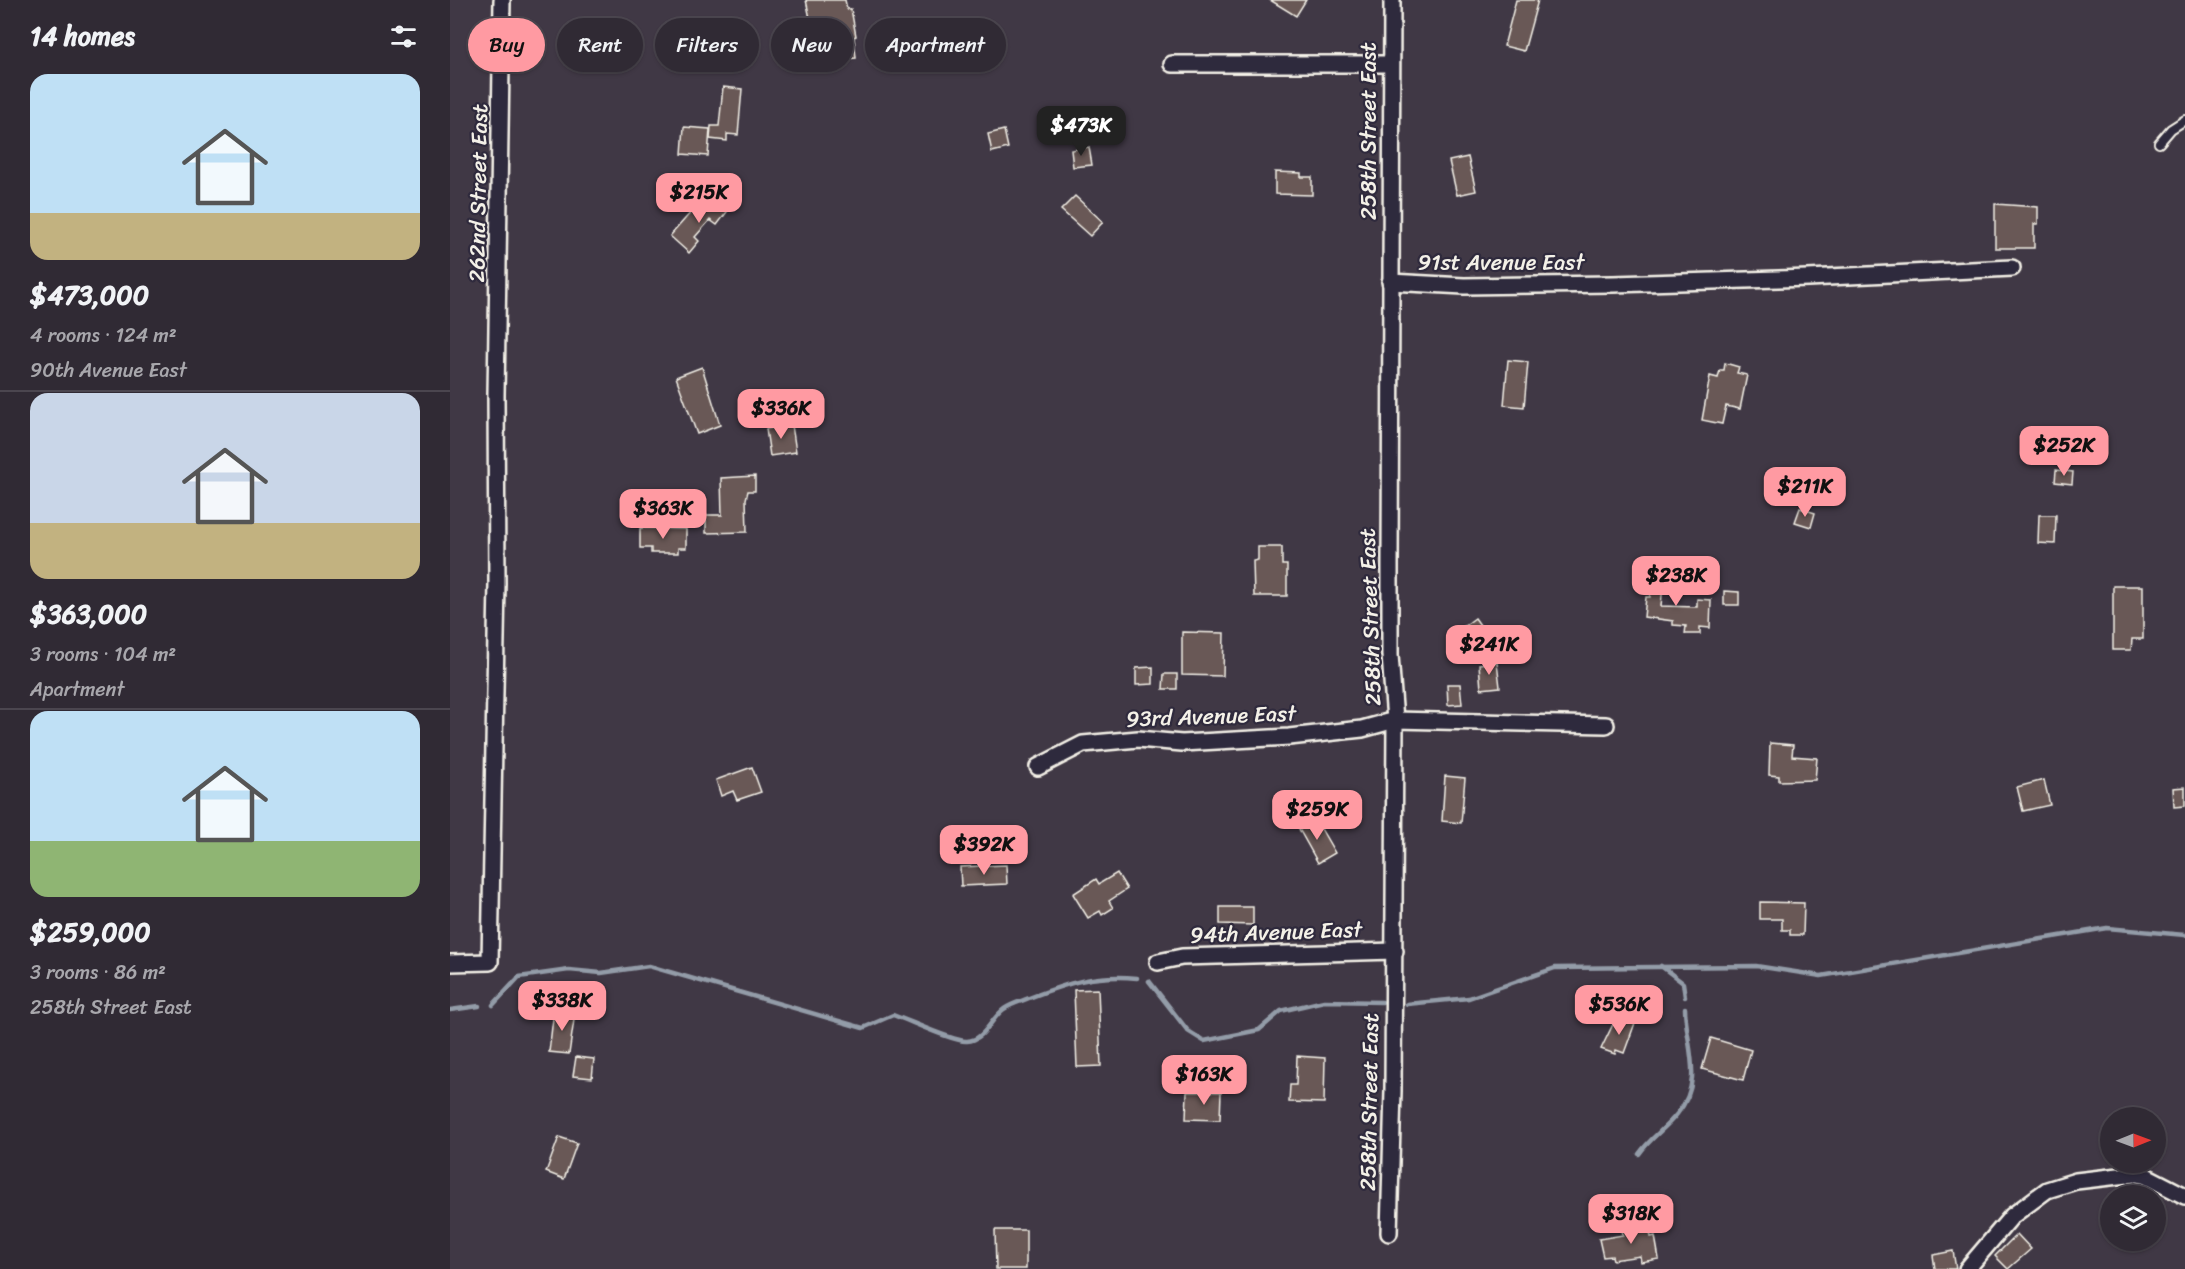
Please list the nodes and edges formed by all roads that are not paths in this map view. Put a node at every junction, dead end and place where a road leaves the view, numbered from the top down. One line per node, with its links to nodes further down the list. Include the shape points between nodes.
1 (502, 0): 14 (street, 262nd Street East, via 490,962)
2 (1392, 0): 4 (street, 258th Street East)
3 (1172, 64): 4 (street)
4 (1390, 64): 8 (street, 258th Street East)
5 (2185, 120): 6 (lane)
6 (2159, 143)
7 (2012, 268): 8 (street, 91st Avenue East, via 1613,284 1464,286)
8 (1390, 282): 9 (street, 258th Street East, via 1390,644)
9 (1395, 720): 10 (street, 93rd Avenue East); 11 (street, 93rd Avenue East, via 1362,729 1289,737 1182,743 1138,739 1083,744); 12 (street, 258th Street East)
10 (1606, 725)
11 (1038, 767)
12 (1395, 951): 13 (street, 94th Avenue East, via 1182,957); 16 (street, 258th Street East)
13 (1158, 962)
14 (450, 963)
15 (2185, 1196): 17 (street, via 2136,1174 2076,1181 2047,1190 2012,1216)
16 (1389, 1233)
17 (1967, 1269)

